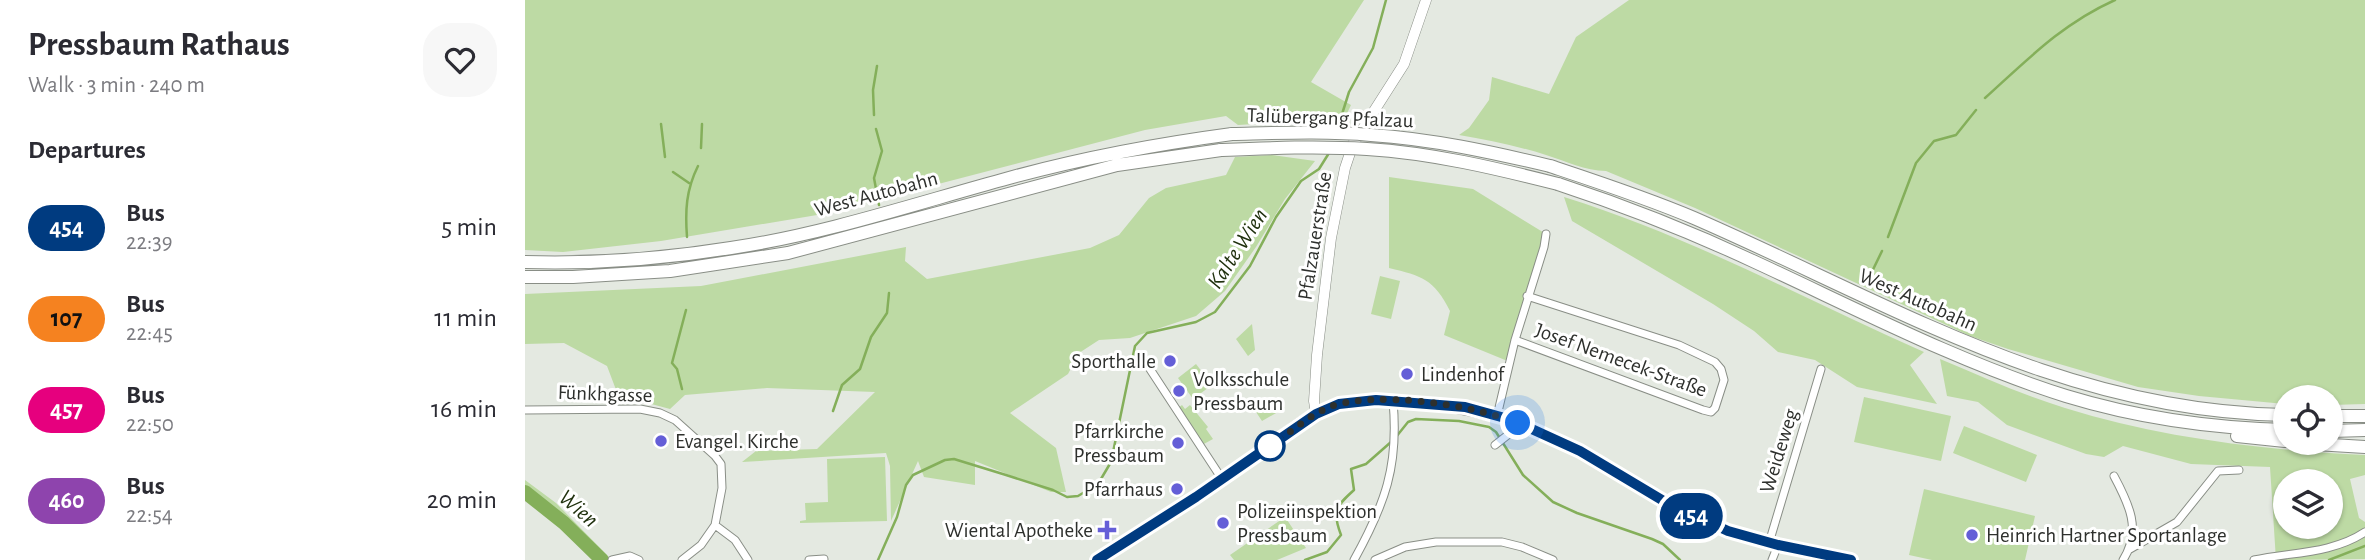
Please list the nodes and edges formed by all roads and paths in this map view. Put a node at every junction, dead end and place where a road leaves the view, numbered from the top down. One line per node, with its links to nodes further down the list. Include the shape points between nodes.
1 (1426, 0): 15 (street, Pfalzauerstraße, via 1404,64 1353,144 1345,168 1331,238 1314,377)
2 (1232, 134): 4 (highway, Talübergang Pfalzau, bridge, via 1371,135 1479,149); 7 (highway, West Autobahn, via 1097,156 827,229 732,248 668,257)
3 (1221, 150): 5 (highway, Talübergang Pfalzau, bridge, via 1368,149 1474,163); 8 (highway, West Autobahn, via 1117,165 763,258 670,271 573,278)
4 (1550, 166): 16 (highway, West Autobahn, via 1692,217 1954,338 2046,373 2165,404)
5 (1558, 184): 20 (highway, West Autobahn, via 1688,232 2000,373 2101,405)
6 (1546, 234): 9 (street, Josef Nemecek-Straße)
7 (525, 262)
8 (525, 276)
9 (1527, 296): 10 (street, Josef Nemecek-Straße); 10 (street, Josef Nemecek-Straße, via 1679,345 1715,362 1724,380 1716,408 1703,410)
10 (1515, 340): 17 (street, Josef Nemecek-Straße)
11 (1146, 363): 31 (street)
12 (1821, 369): 34 (street, Weideweg)
13 (1393, 401): 15 (main road, via 1339,404); 17 (main road, via 1443,404); 43 (street, via 1395,446 1382,505)
14 (525, 410): 32 (street, Fünkhgasse, via 640,409 675,420 721,464)
15 (1316, 414): 31 (main road)
16 (2273, 415)
17 (1497, 416): 21 (main road)
18 (2343, 416): 19 (highway)
19 (2365, 416)
20 (2179, 421): 22 (highway, West Autobahn); 25 (highway, via 2207,432)
21 (1518, 423): 26 (street); 34 (main road, via 1580,451 1694,517)
22 (2273, 429)
23 (2365, 430): 24 (highway)
24 (2343, 431)
25 (2273, 440)
26 (1495, 444)
27 (2343, 446): 28 (highway)
28 (2365, 447)
29 (2239, 470): 35 (street, via 2218,471 2176,522)
30 (2114, 476): 35 (street, via 2133,520)
31 (1222, 479): 42 (main road)
32 (715, 525): 39 (street, Fünkhgasse, via 701,545); 40 (street, via 734,540)
33 (2365, 532): 49 (street, via 2336,547)
34 (1774, 544): 46 (street, Weideweg); 47 (main road)
35 (2130, 549): 48 (street)
36 (613, 559): 38 (street, via 630,556)
37 (824, 559): 41 (street)
38 (639, 560)
39 (682, 560)
40 (748, 560)
41 (809, 560)
42 (1097, 560)
43 (1354, 560)
44 (1375, 560): 45 (street, via 1405,547 1436,542 1502,542)
45 (1553, 560)
46 (1772, 560)
47 (1851, 560)
48 (2123, 560)
49 (2254, 560)

